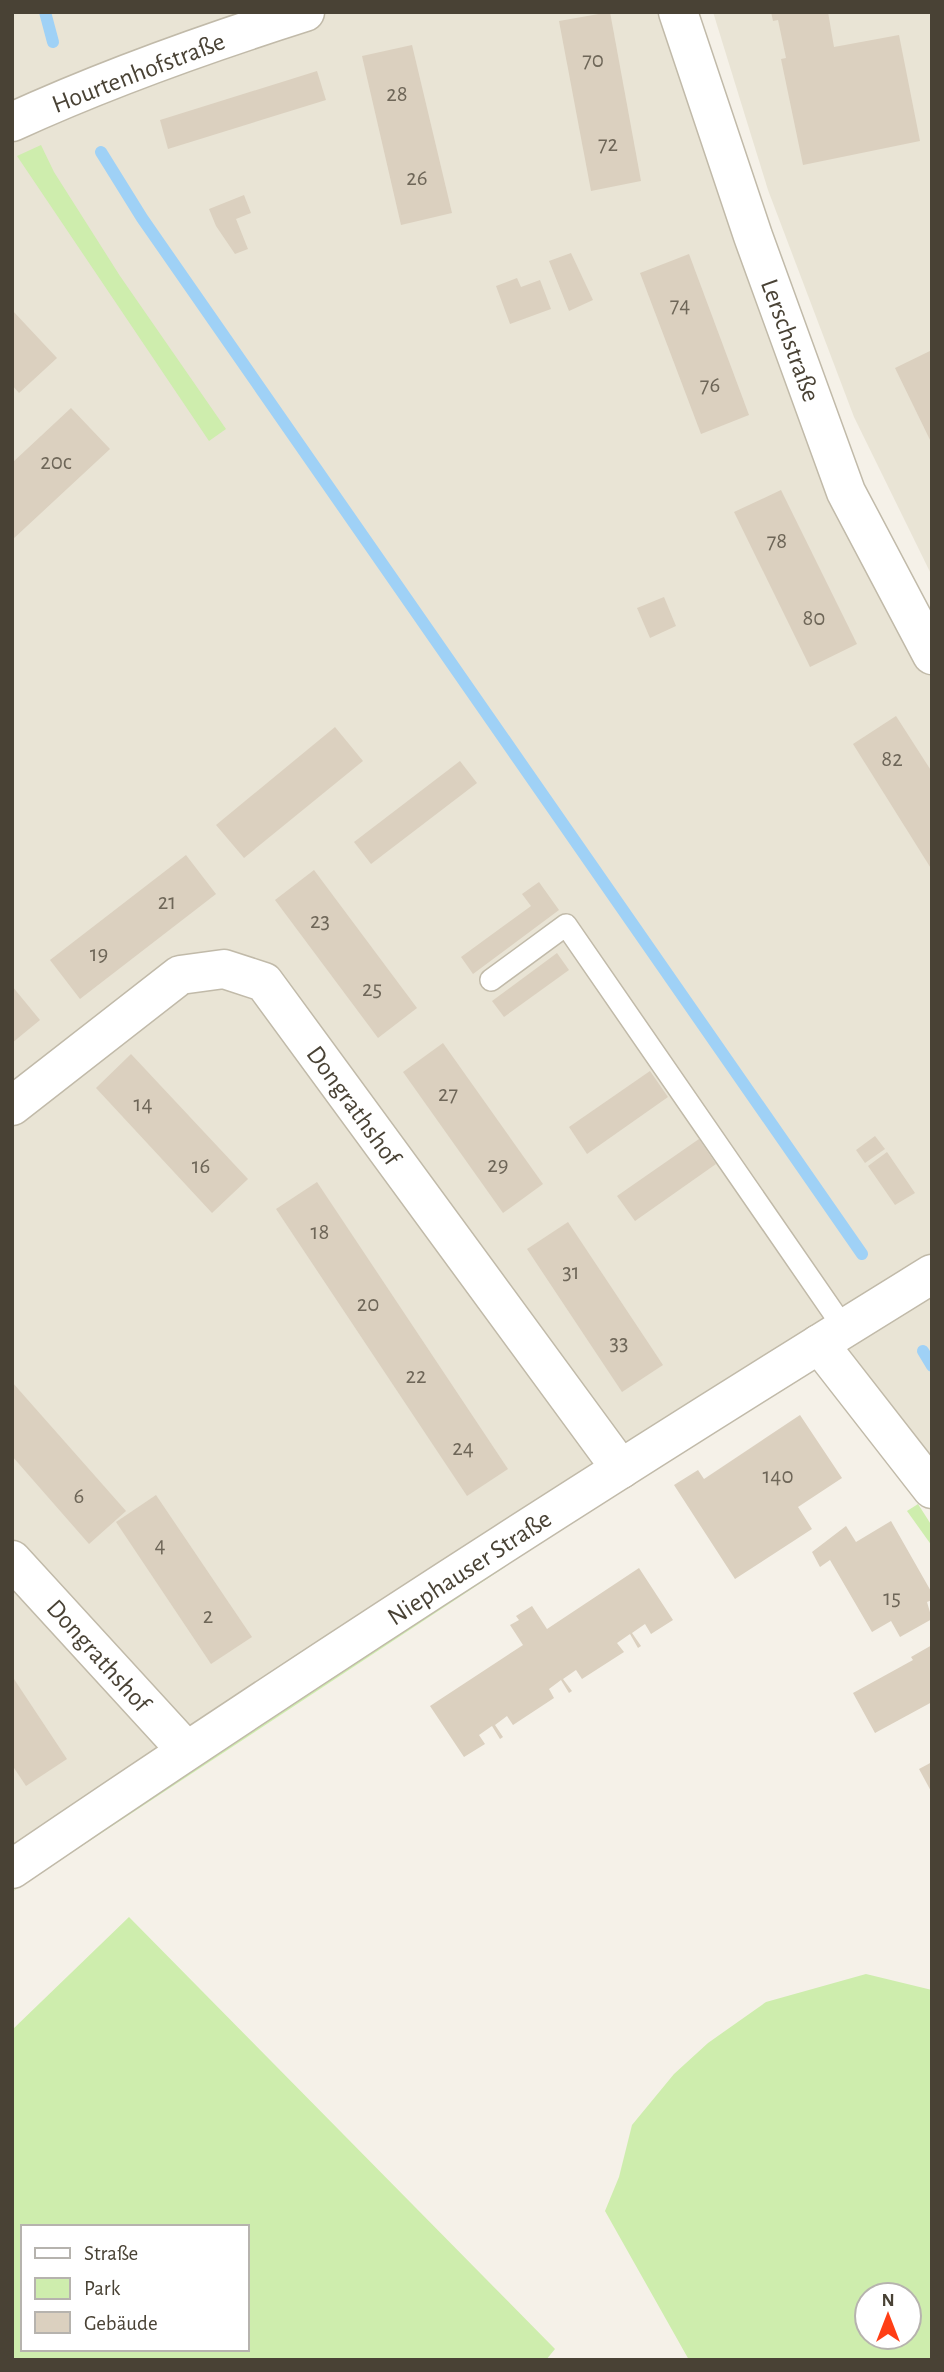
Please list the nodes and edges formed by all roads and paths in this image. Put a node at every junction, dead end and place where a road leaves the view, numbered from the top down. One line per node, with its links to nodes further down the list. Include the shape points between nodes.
1 (305, 12): 3 (street, Hourtenhofstraße, via 186,49)
2 (678, 12): 4 (street, Lerschstraße, via 846,492)
3 (12, 122)
4 (932, 655)
5 (491, 980): 8 (lane, via 566,925)
6 (12, 1105): 9 (street, Dongrathshof, via 180,975 224,969 264,982)
7 (932, 1274): 8 (street, Niephauser Straße)
8 (831, 1336): 9 (street, Niephauser Straße); 10 (street)
9 (621, 1469): 12 (street, Niephauser Straße)
10 (932, 1489)
11 (12, 1560): 12 (street, Dongrathshof)
12 (186, 1750): 13 (street, Niephauser Straße)
13 (12, 1869)

